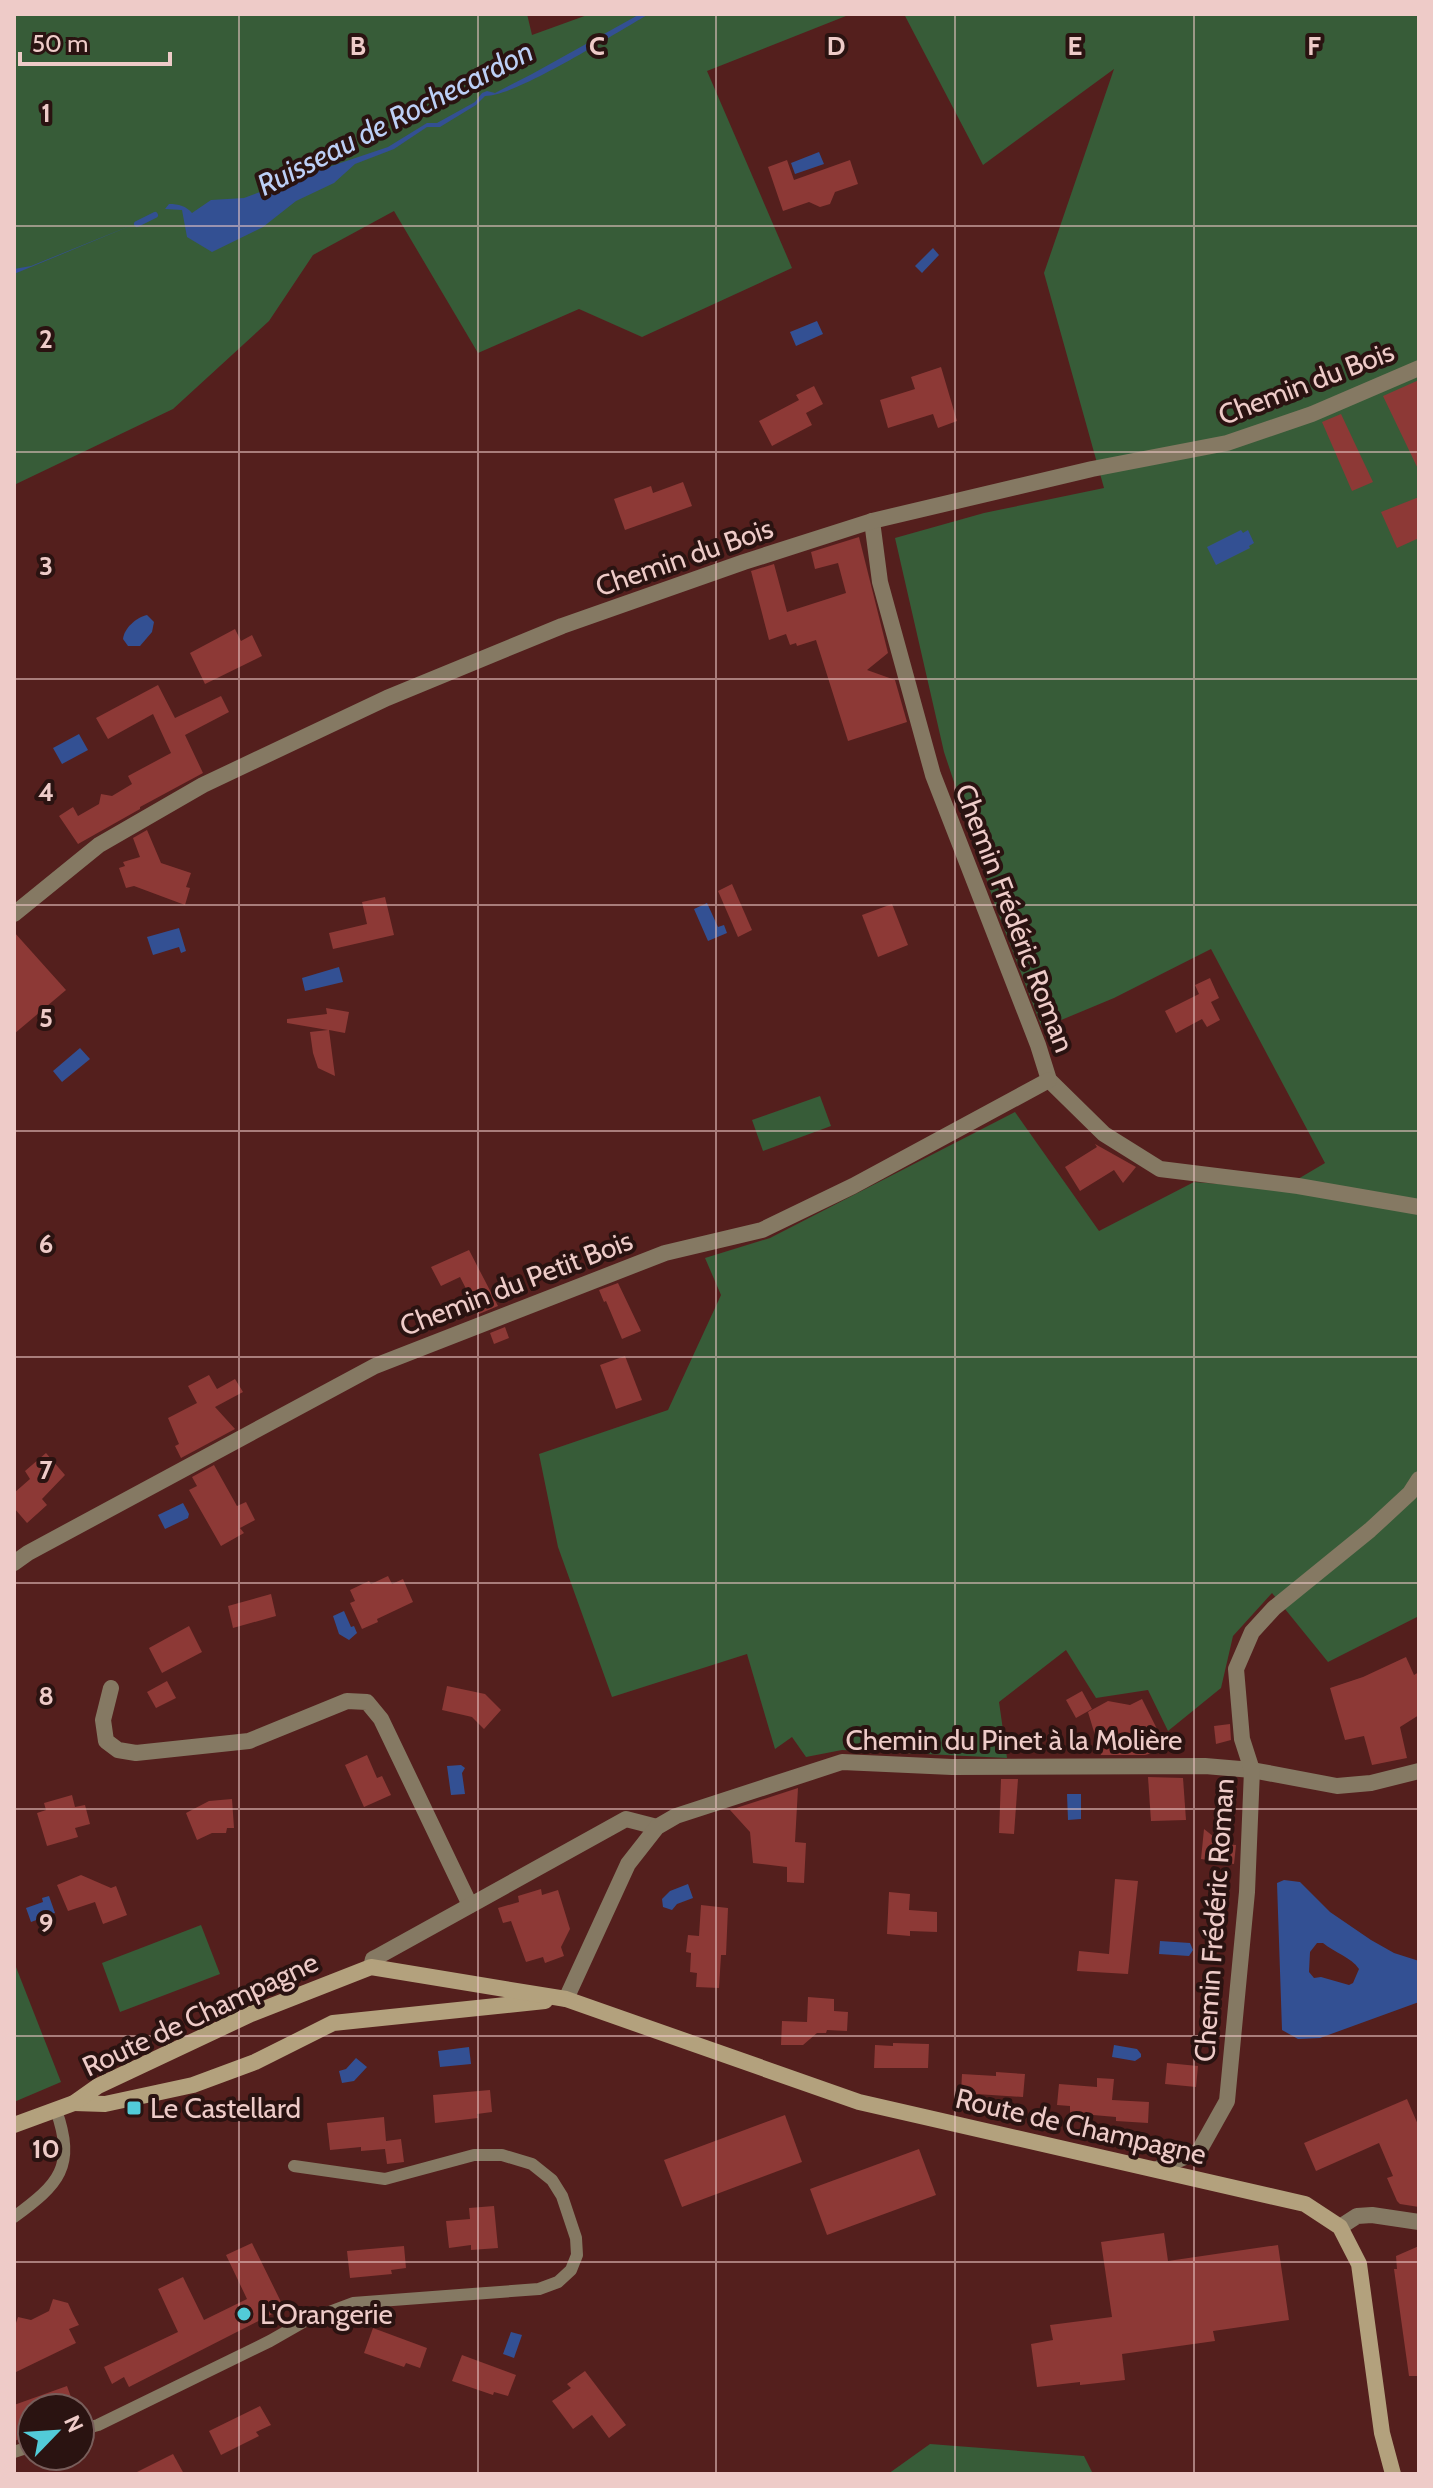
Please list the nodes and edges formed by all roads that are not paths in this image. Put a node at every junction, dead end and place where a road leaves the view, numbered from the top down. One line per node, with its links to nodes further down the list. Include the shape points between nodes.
1 (1419, 368): 2 (street, Chemin du Bois, via 1227,443)
2 (872, 521): 3 (street, Chemin du Bois, via 562,626 387,698 203,785 99,845); 4 (street, Chemin Frédéric Roman, via 880,582 933,775)
3 (14, 914)
4 (1049, 1080): 5 (street, Chemin Frédéric Roman, via 1104,1134 1160,1169); 7 (street, Chemin du Petit Bois, via 762,1230 665,1253 375,1366)
5 (1419, 1207)
6 (1419, 1479): 9 (street, Chemin Frédéric Roman, via 1390,1512 1252,1632 1236,1669 1242,1739)
7 (14, 1563)
8 (111, 1688): 12 (street, via 103,1720 106,1741 136,1753 249,1741 347,1701 367,1702 381,1719)
9 (1252, 1770): 10 (street, Chemin du Pinet à la Molière, via 1337,1786); 11 (street, Chemin du Pinet à la Molière, via 842,1762 676,1816); 19 (street, Chemin Frédéric Roman, via 1247,1892 1227,2101 1199,2151)
10 (1419, 1771)
11 (657, 1827): 12 (street, via 626,1819); 14 (street, via 628,1864)
12 (470, 1905): 13 (street, via 373,1959)
13 (371, 1967): 14 (street, Route de Champagne); 15 (street, Route de Champagne, via 215,2030 98,2086)
14 (566, 1999): 15 (street, Route de Champagne, via 333,2023 255,2062 193,2085 105,2104); 19 (street, Route de Champagne, via 859,2102)
15 (74, 2103): 16 (street)
16 (56, 2110): 17 (street); 20 (lane, via 65,2136 59,2176)
17 (14, 2125)
18 (294, 2166): 23 (lane, via 385,2179 474,2155 517,2159 552,2180 562,2196 577,2255 558,2282 539,2289 353,2303 305,2321)
19 (1157, 2169): 22 (street, Route de Champagne, via 1305,2204)
20 (14, 2217)
21 (1419, 2222): 22 (street, via 1372,2215 1357,2216)
22 (1340, 2227): 24 (street, Route de Champagne, via 1359,2264 1382,2433)
23 (96, 2426)
24 (1393, 2474)

